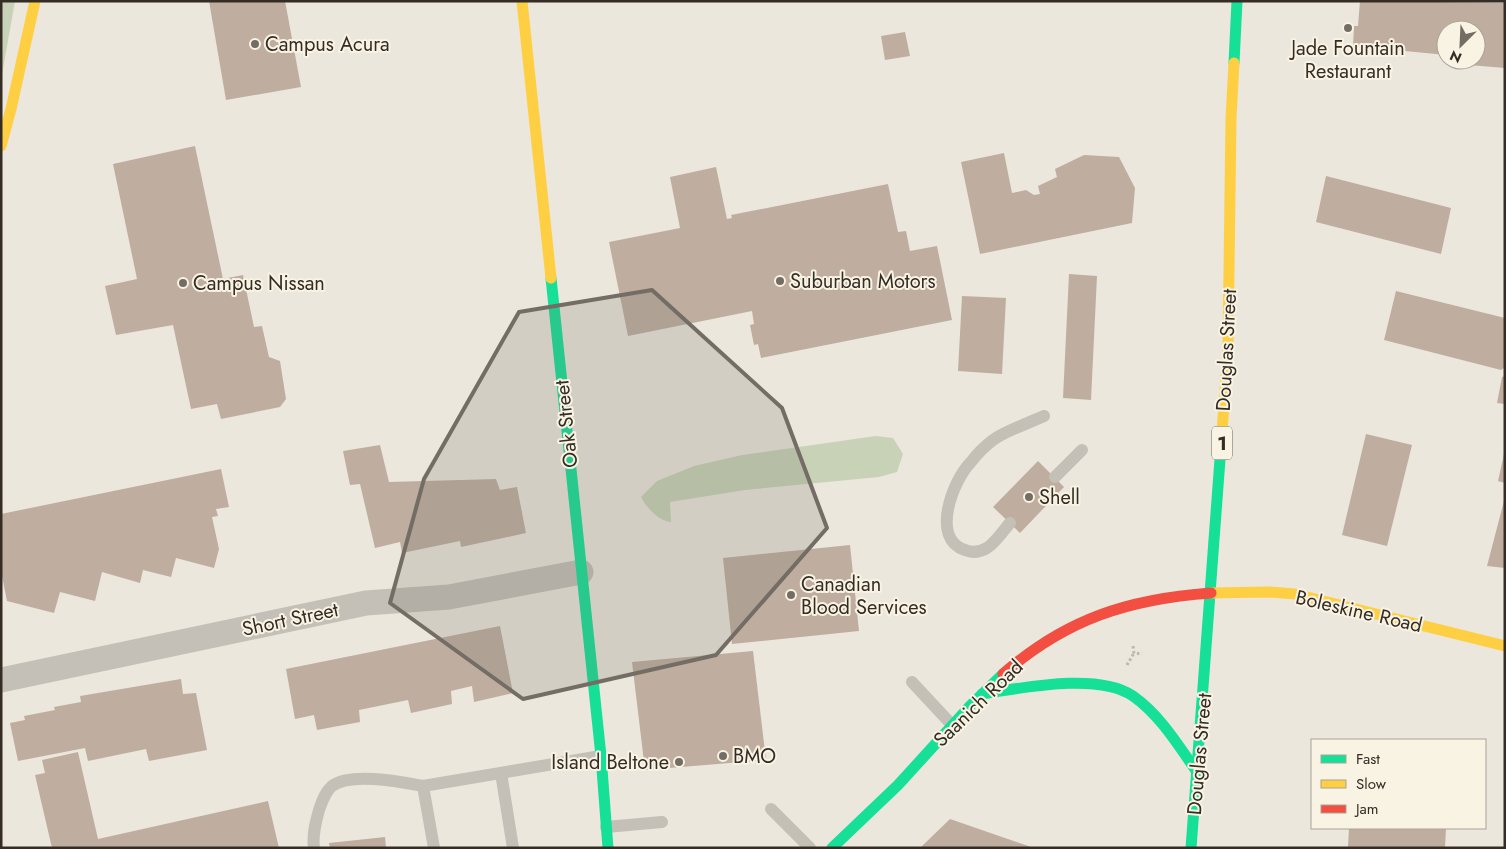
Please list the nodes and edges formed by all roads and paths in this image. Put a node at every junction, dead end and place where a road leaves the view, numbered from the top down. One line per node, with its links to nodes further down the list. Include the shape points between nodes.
1 (35, 1): 4 (main road)
2 (522, 1): 9 (main road, Oak Street)
3 (1237, 1): 10 (main road, Douglas Street / 1, via 1231,118 1228,348)
4 (1, 146)
5 (1044, 416): 8 (lane, via 993,440 964,470 950,498 948,537 961,549 978,552 988,548)
6 (1082, 450): 7 (lane)
7 (1054, 477)
8 (1010, 523)
9 (581, 572): 14 (street, Short Street, via 448,597 366,604); 18 (main road, Oak Street)
10 (1211, 593): 12 (main road, Boleskine Road, via 1295,594); 16 (main road, Saanich Road, via 1140,602 1084,622 1038,648); 19 (main road, Douglas Street / 1)
11 (1133, 646): 13 (path, via 1134,653)
12 (1505, 646)
13 (1142, 654)
14 (1, 680)
15 (912, 682): 17 (lane)
16 (982, 694): 17 (main road, Saanich Road); 19 (main road, via 1090,684 1126,692 1156,716)
17 (952, 725): 30 (main road, Saanich Road, via 898,784)
18 (601, 756): 20 (lane); 24 (main road, Oak Street)
19 (1197, 772): 31 (main road, Douglas Street / 1)
20 (501, 773): 21 (lane); 27 (lane)
21 (423, 786): 25 (lane, via 388,779 347,780 332,786 323,798 316,820); 26 (lane)
22 (771, 808): 29 (lane)
23 (662, 822): 24 (lane)
24 (606, 827): 28 (main road, Oak Street)
25 (314, 848)
26 (434, 848)
27 (513, 848)
28 (608, 848)
29 (810, 848)
30 (832, 848)
31 (1191, 848)

